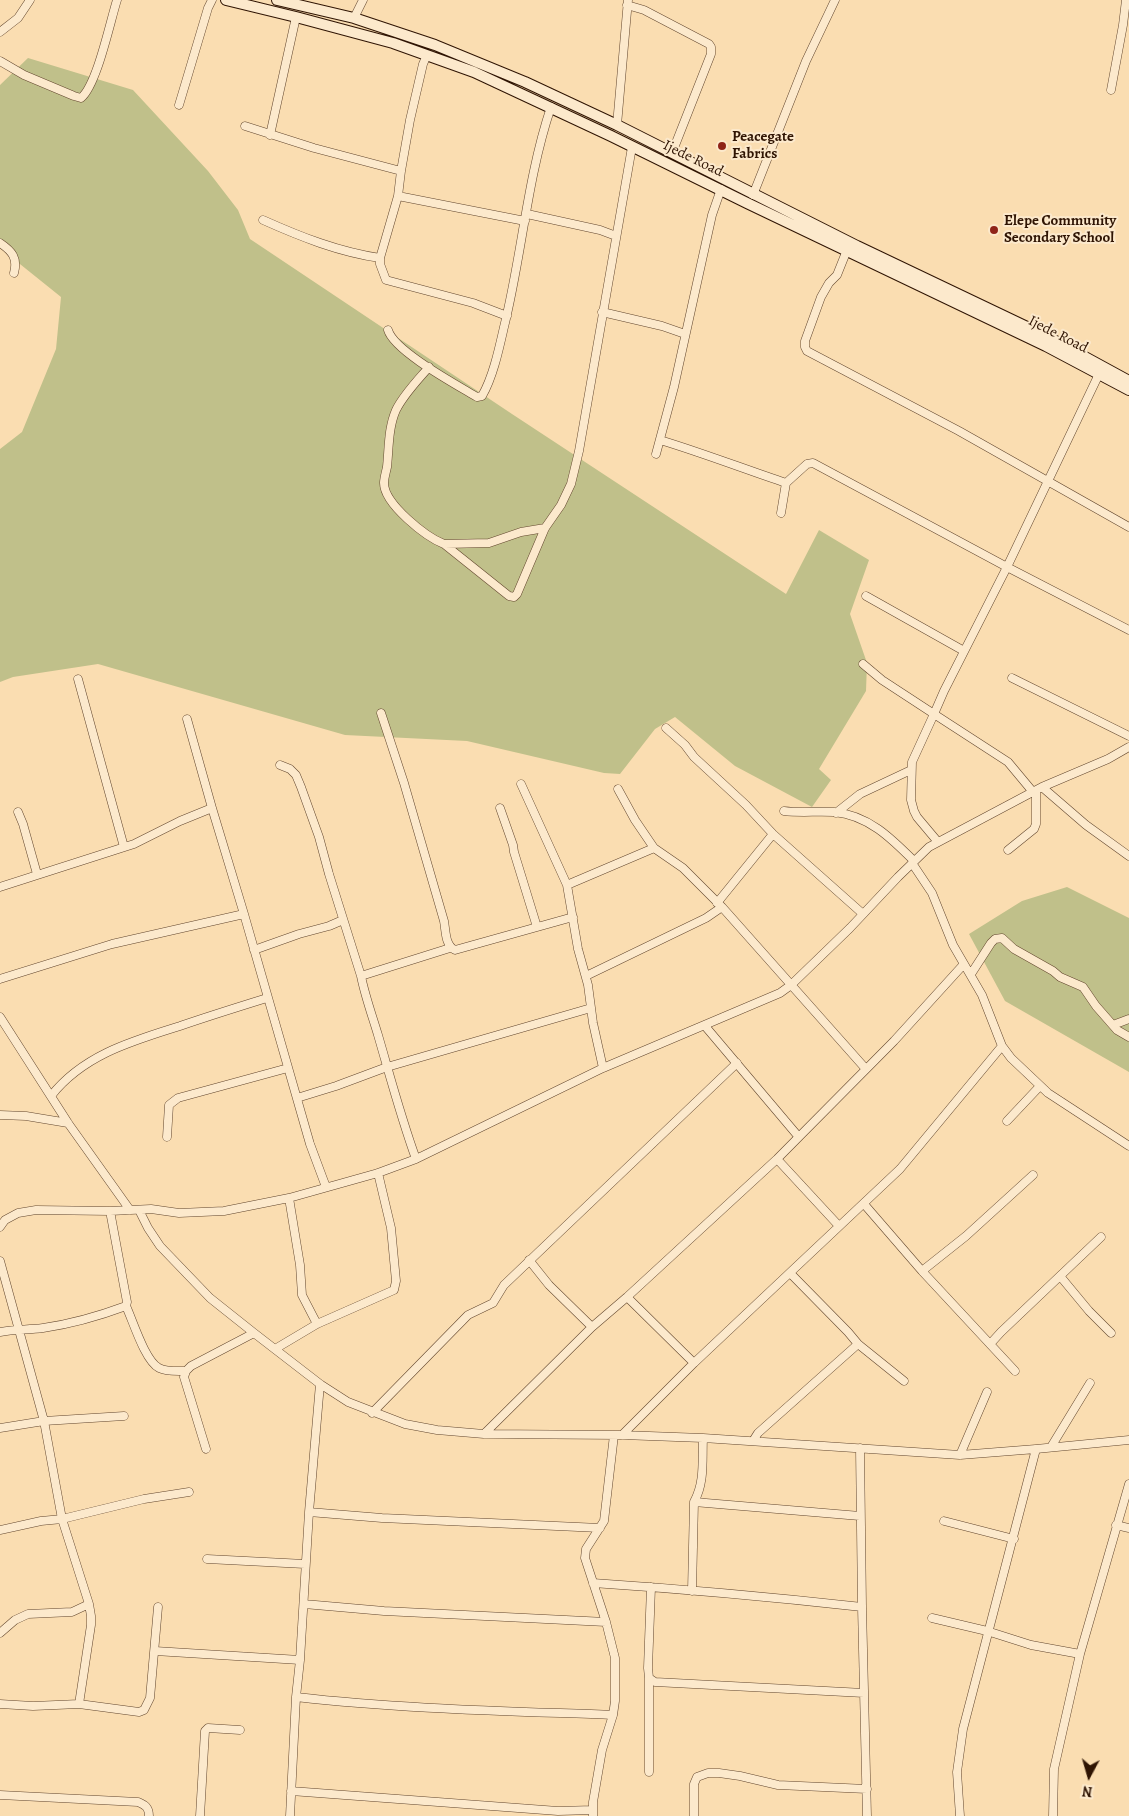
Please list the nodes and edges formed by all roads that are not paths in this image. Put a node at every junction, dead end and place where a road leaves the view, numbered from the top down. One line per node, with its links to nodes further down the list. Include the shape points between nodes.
1 (30, 0): 12 (street, via 18,18)
2 (117, 0): 14 (street, via 95,73 87,93 81,98)
3 (212, 0): 16 (street)
4 (226, 0): 10 (main road, Ijede Road)
5 (277, 0): 11 (main road, Ijede Road)
6 (363, 0): 11 (street)
7 (835, 0): 25 (street, via 806,61)
8 (1126, 0): 15 (street)
9 (627, 3): 18 (street); 22 (street, via 711,47)
10 (296, 16): 13 (main road, Ijede Road); 20 (street)
11 (354, 18): 18 (main road, Ijede Road, via 489,66)
12 (0, 32)
13 (427, 55): 17 (main road, Ijede Road, via 474,72); 23 (street)
14 (0, 62)
15 (1111, 90)
16 (179, 105)
17 (551, 108): 21 (main road, Ijede Road); 27 (street)
18 (617, 125): 22 (main road, Ijede Road)
19 (245, 126): 20 (street)
20 (270, 135): 23 (street)
21 (632, 147): 24 (main road, Ijede Road); 29 (street)
22 (672, 153): 25 (main road, Ijede Road)
23 (401, 171): 26 (street)
24 (721, 189): 31 (main road, Ijede Road); 37 (street, via 712,215)
25 (753, 195): 38 (main road, Ijede Road)
26 (398, 196): 27 (street); 32 (street)
27 (526, 218): 29 (street, via 600,230); 35 (street)
28 (263, 220): 32 (street, via 346,252)
29 (616, 236): 34 (street)
30 (0, 243): 33 (street, via 14,256)
31 (847, 250): 38 (main road, Ijede Road); 45 (street, via 837,275 829,282 817,307 805,341 807,351)
32 (380, 258): 35 (street, via 386,280 473,303)
33 (14, 273)
34 (602, 312): 37 (street); 49 (street, via 571,484)
35 (507, 316): 39 (street, via 482,396 477,397)
36 (388, 330): 39 (street, via 397,344)
37 (686, 334): 43 (street)
38 (1048, 342): 40 (main road, Ijede Road); 41 (main road, Ijede Road)
39 (429, 368): 50 (street, via 397,409 384,483 398,509 423,532)
40 (1100, 374): 42 (main road, Ijede Road); 45 (street)
41 (1129, 381)
42 (1129, 390)
43 (660, 440): 44 (street); 46 (street)
44 (656, 454)
45 (1047, 481): 48 (street); 51 (street)
46 (786, 483): 47 (street); 51 (street, via 807,464 813,463)
47 (780, 513)
48 (1129, 527)
49 (545, 528): 50 (street, via 489,543); 50 (street, via 514,597)
50 (444, 544)
51 (1007, 568): 53 (street); 54 (street)
52 (866, 596): 54 (street)
53 (1129, 630)
54 (964, 651): 59 (street)
55 (863, 664): 59 (street)
56 (1012, 678): 62 (street)
57 (78, 679): 76 (street)
58 (382, 713): 90 (street)
59 (934, 714): 65 (street); 68 (street, via 1008,762)
60 (187, 718): 69 (street)
61 (666, 728): 74 (street)
62 (1129, 736)
63 (1129, 747): 68 (street)
64 (280, 765): 88 (street, via 296,775 301,787)
65 (911, 770): 73 (street, via 865,791); 75 (street, via 914,811)
66 (521, 784): 82 (street)
67 (618, 789): 77 (street)
68 (1037, 790): 75 (street); 78 (street, via 1034,829); 79 (street)
69 (212, 808): 76 (street); 85 (street)
70 (500, 808): 89 (street)
71 (784, 811): 73 (street)
72 (18, 812): 81 (street)
73 (836, 812): 80 (street, via 869,822 894,840)
74 (773, 834): 84 (street); 86 (street)
75 (938, 842): 80 (street)
76 (124, 847): 81 (street)
77 (654, 848): 82 (street); 84 (street, via 683,868)
78 (1008, 850)
79 (1129, 856)
80 (913, 862): 86 (street); 92 (street, via 932,893)
81 (37, 874): 83 (street)
82 (567, 885): 87 (street)
83 (0, 887)
84 (719, 905): 95 (street, via 706,918); 97 (street)
85 (244, 914): 91 (street); 96 (street, via 112,944)
86 (863, 914): 97 (street)
87 (573, 916): 89 (street); 95 (street)
88 (343, 920): 91 (street); 94 (street)
89 (537, 927): 90 (street, via 455,950)
90 (450, 948): 94 (street)
91 (254, 950): 98 (street)
92 (964, 964): 93 (street); 110 (street)
93 (971, 974): 102 (street, via 991,943 1002,938 1060,977 1083,987); 105 (street)
94 (361, 976): 107 (street)
95 (586, 976): 99 (street)
96 (0, 979)
97 (791, 985): 103 (street); 110 (street)
98 (268, 998): 108 (street); 112 (street, via 127,1042 73,1072)
99 (591, 1008): 107 (street); 109 (street)
100 (0, 1017): 112 (street)
101 (1129, 1019): 102 (street)
102 (1113, 1025): 104 (street)
103 (705, 1026): 106 (street); 109 (street)
104 (1129, 1037)
105 (1002, 1046): 111 (street); 126 (street, via 900,1170)
106 (737, 1063): 117 (street); 133 (street)
107 (387, 1066): 113 (street); 121 (street)
108 (288, 1068): 113 (street); 118 (street, via 178,1098 169,1105)
109 (603, 1068): 121 (street)
110 (865, 1068): 117 (street)
111 (1040, 1086): 115 (street); 119 (street)
112 (51, 1096): 116 (street)
113 (296, 1098): 124 (street)
114 (0, 1115): 116 (street)
115 (1007, 1121)
116 (68, 1123): 127 (street)
117 (798, 1136): 120 (street)
118 (168, 1137)
119 (1129, 1146)
120 (777, 1158): 130 (street); 138 (street)
121 (416, 1159): 122 (street)
122 (378, 1173): 124 (street); 140 (street, via 391,1228 396,1286 394,1290)
123 (1032, 1175): 135 (street, via 966,1236)
124 (326, 1187): 125 (street)
125 (289, 1198): 128 (street, via 224,1211 179,1213); 140 (street, via 302,1295)
126 (864, 1204): 130 (street); 135 (street)
127 (130, 1210): 128 (street); 129 (street)
128 (140, 1210): 144 (street, via 160,1246 210,1298)
129 (110, 1211): 131 (street, via 33,1210 5,1220); 139 (street)
130 (839, 1226): 136 (street)
131 (0, 1228)
132 (1101, 1237): 137 (street)
133 (529, 1260): 141 (street, via 549,1285); 156 (street, via 504,1284 493,1303 468,1315)
134 (0, 1261): 142 (street)
135 (922, 1271): 147 (street)
136 (790, 1273): 146 (street); 149 (street)
137 (1060, 1276): 145 (street); 147 (street)
138 (627, 1297): 141 (street); 149 (street)
139 (126, 1306): 142 (street, via 95,1317 42,1328); 150 (street, via 150,1360 158,1368)
140 (317, 1324): 148 (street)
141 (592, 1327): 160 (street)
142 (19, 1328): 143 (street); 158 (street)
143 (0, 1332)
144 (254, 1333): 148 (street); 150 (street)
145 (1110, 1333)
146 (858, 1344): 152 (street); 164 (street)
147 (991, 1344): 151 (street)
148 (275, 1349): 154 (street)
149 (694, 1363): 161 (street)
150 (186, 1371): 167 (street, via 184,1377)
151 (1015, 1372)
152 (904, 1381)
153 (1090, 1383): 165 (street)
154 (320, 1384): 156 (street); 173 (street)
155 (987, 1392): 169 (street)
156 (372, 1413): 160 (street, via 405,1424)
157 (124, 1416): 158 (street)
158 (44, 1421): 159 (street); 175 (street)
159 (0, 1428)
160 (484, 1434): 161 (street)
161 (618, 1435): 162 (street); 178 (street, via 604,1521)
162 (703, 1438): 164 (street); 172 (street, via 702,1482)
163 (1129, 1440): 165 (street)
164 (753, 1441): 166 (street)
165 (1052, 1447): 168 (street)
166 (860, 1448): 169 (street); 174 (street)
167 (206, 1449)
168 (1036, 1449): 169 (street); 181 (street)
169 (960, 1454)
170 (1129, 1484): 177 (street)
171 (189, 1492): 175 (street, via 144,1499)
172 (694, 1502): 174 (street); 186 (street)
173 (309, 1512): 178 (street); 183 (street)
174 (860, 1516): 189 (street)
175 (62, 1519): 180 (street); 187 (street)
176 (944, 1521): 181 (street)
177 (1116, 1525): 179 (street); 196 (street)
178 (600, 1528): 184 (street, via 586,1549 585,1558)
179 (1129, 1528)
180 (0, 1530)
181 (1014, 1539): 193 (street)
182 (207, 1559): 183 (street)
183 (306, 1564): 188 (street)
184 (594, 1583): 185 (street); 192 (street)
185 (651, 1587): 186 (street); 198 (street)
186 (692, 1591): 189 (street)
187 (89, 1604): 194 (street, via 72,1612 28,1614); 202 (street, via 91,1616)
188 (304, 1604): 192 (street); 197 (street)
189 (862, 1606): 199 (street)
190 (158, 1607): 195 (street)
191 (932, 1618): 193 (street)
192 (606, 1622): 203 (street, via 615,1658)
193 (987, 1631): 196 (street, via 1031,1645); 215 (street, via 963,1729 957,1772)
194 (0, 1633)
195 (155, 1651): 197 (street); 202 (street, via 150,1698 144,1710)
196 (1080, 1654): 216 (street, via 1054,1769)
197 (300, 1660): 200 (street)
198 (649, 1678): 199 (street, via 655,1682); 205 (street)
199 (864, 1693): 206 (street)
200 (296, 1697): 203 (street, via 430,1708); 207 (street)
201 (0, 1704): 202 (street)
202 (80, 1704)
203 (613, 1715): 209 (street, via 602,1750)
204 (240, 1730): 211 (street, via 205,1730)
205 (649, 1772)
206 (867, 1790): 213 (street, via 778,1785 708,1773 697,1777 694,1784); 214 (street)
207 (291, 1791): 209 (street); 212 (street)
208 (0, 1795): 210 (street, via 138,1802 149,1810)
209 (593, 1813)
210 (149, 1816)
211 (200, 1816)
212 (290, 1816)
213 (694, 1816)
214 (867, 1816)
215 (960, 1816)
216 (1052, 1816)

